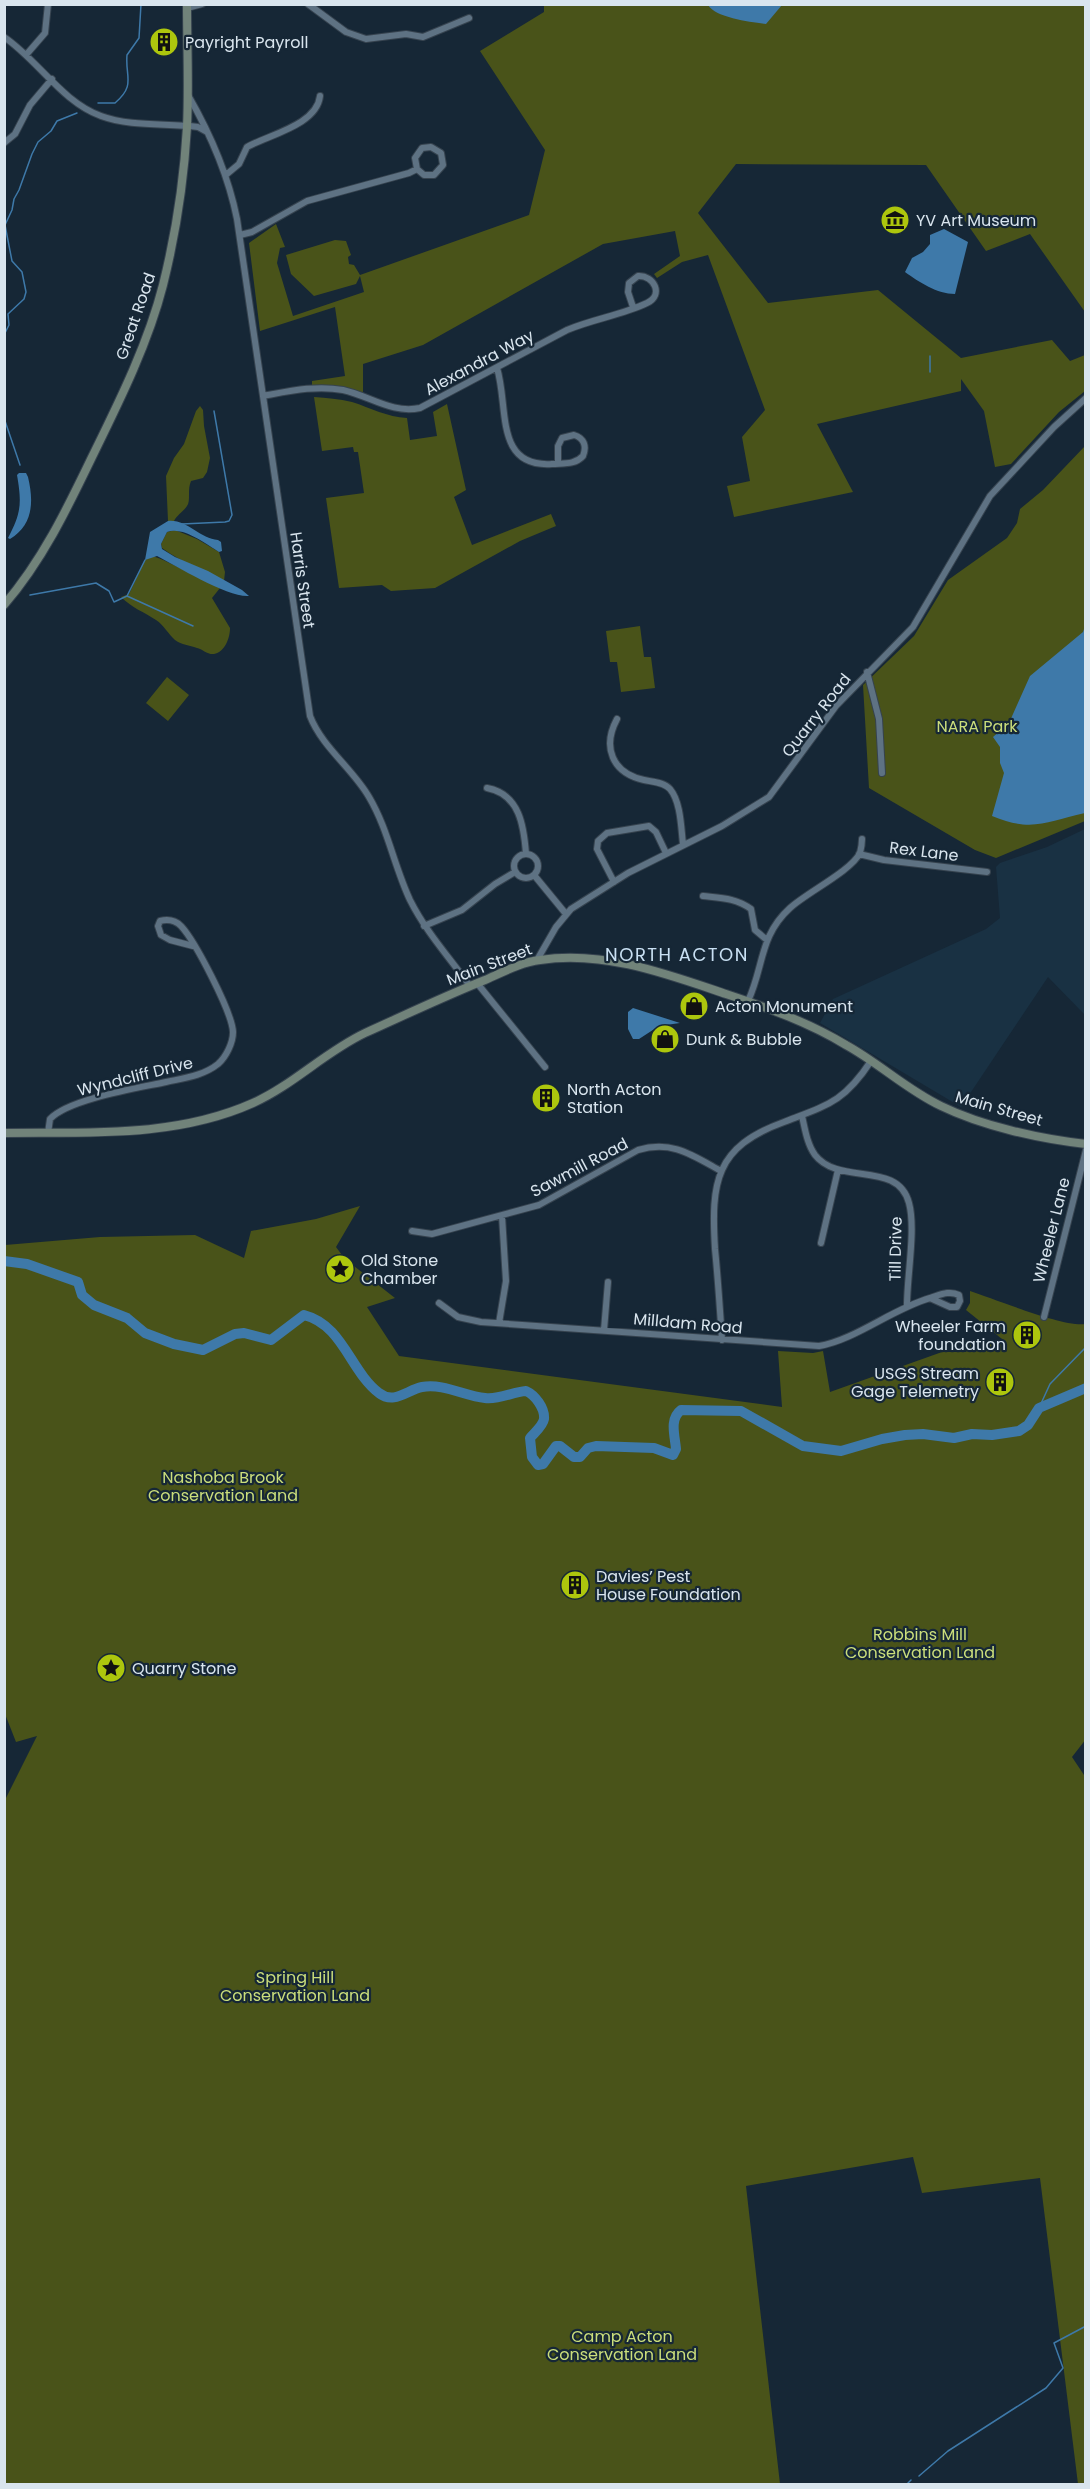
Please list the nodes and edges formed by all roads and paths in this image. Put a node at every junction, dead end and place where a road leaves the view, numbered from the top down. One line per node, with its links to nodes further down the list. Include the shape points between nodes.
1 (48, 4): 7 (street, via 45,33)
2 (202, 4): 4 (street)
3 (308, 4): 5 (street, via 346,32 366,39 406,34 423,37)
4 (187, 6): 9 (main road, Great Road)
5 (470, 18)
6 (4, 37): 7 (street)
7 (26, 55): 8 (street)
8 (52, 80): 11 (street, via 100,116); 13 (street, via 30,105 15,134)
9 (188, 94): 11 (main road, Great Road); 12 (street, Harris Street)
10 (320, 96): 15 (street, via 315,111 247,147)
11 (187, 125): 12 (street, via 201,128); 22 (main road, Great Road, via 175,230 149,329 106,429 47,547)
12 (211, 137): 15 (street, Harris Street)
13 (4, 143)
14 (417, 169): 14 (street, via 424,175 437,173 443,165 441,153 430,147 419,150 414,161); 16 (street, via 307,201)
15 (227, 174): 16 (street, Harris Street)
16 (240, 235): 19 (street, Harris Street)
17 (633, 307): 17 (street, Alexandra Way, via 649,302 655,294 655,285 647,277 635,277 629,283); 18 (street, Alexandra Way, via 567,330)
18 (497, 368): 19 (street, Alexandra Way, via 412,410 329,388); 21 (street, via 513,451 529,463)
19 (263, 396): 38 (street, Harris Street, via 310,716 317,731 371,800)
20 (1086, 398): 23 (street, Quarry Road, via 990,496 913,627)
21 (558, 463): 21 (street, via 581,459 585,447 582,439 574,435 562,438)
22 (4, 605)
23 (867, 672): 25 (street, via 879,719); 28 (street, Quarry Road, via 836,706 769,797)
24 (617, 719): 28 (street, via 609,740 614,760 633,776 670,789 678,809)
25 (882, 773)
26 (487, 788): 30 (street, via 500,793 519,812)
27 (862, 839): 31 (street)
28 (683, 844): 29 (street, Quarry Road)
29 (666, 853): 35 (street, Quarry Road); 35 (street, via 649,826 607,833 598,841 597,849)
30 (526, 854): 32 (street, via 515,861); 34 (street, via 537,862)
31 (860, 854): 33 (street, Rex Lane); 39 (street, via 790,908)
32 (515, 872): 34 (street, via 523,878); 38 (street, via 462,910)
33 (987, 872)
34 (534, 875): 37 (street)
35 (614, 882): 37 (street, Quarry Road)
36 (703, 896): 39 (street, via 743,903 751,909 755,930)
37 (566, 914): 41 (street, Quarry Road)
38 (424, 926): 42 (street, Harris Street)
39 (767, 940): 43 (street)
40 (193, 946): 40 (street, Wyndcliff Drive, via 180,926 169,920 160,921 161,935); 48 (street, Wyndcliff Drive, via 216,987 233,1032 230,1047 219,1064 195,1076 64,1108 50,1119)
41 (537, 960): 42 (main road, Main Street); 43 (main road, Main Street, via 600,960)
42 (473, 985): 45 (street, Harris Street); 48 (main road, Main Street, via 343,1044 253,1103 166,1128)
43 (748, 1000): 44 (main road, Main Street, via 815,1028)
44 (871, 1061): 46 (street, via 833,1103); 49 (main road, Main Street, via 927,1099 961,1114 1047,1138)
45 (545, 1067)
46 (802, 1116): 51 (street, Till Drive, via 816,1155); 52 (street, via 760,1131 745,1141)
47 (4, 1133): 48 (main road, Main Street)
48 (48, 1133)
49 (1086, 1144)
50 (1086, 1150): 60 (street, Wheeler Lane)
51 (838, 1170): 55 (street); 59 (street, Till Drive, via 881,1177 896,1182 904,1191 911,1219)
52 (721, 1171): 53 (street, Sawmill Road, via 676,1148 651,1146 539,1205); 63 (street, via 713,1208)
53 (502, 1216): 54 (street, Sawmill Road, via 432,1234); 61 (street, via 506,1281)
54 (412, 1231)
55 (821, 1243)
56 (608, 1282): 62 (street)
57 (930, 1298): 59 (street, Milldam Road)
58 (439, 1303): 61 (street, Milldam Road, via 458,1317)
59 (908, 1305): 63 (street, Milldam Road, via 829,1345)
60 (1044, 1317)
61 (499, 1323): 62 (street, Milldam Road)
62 (604, 1330): 63 (street, Milldam Road)
63 (722, 1340)

